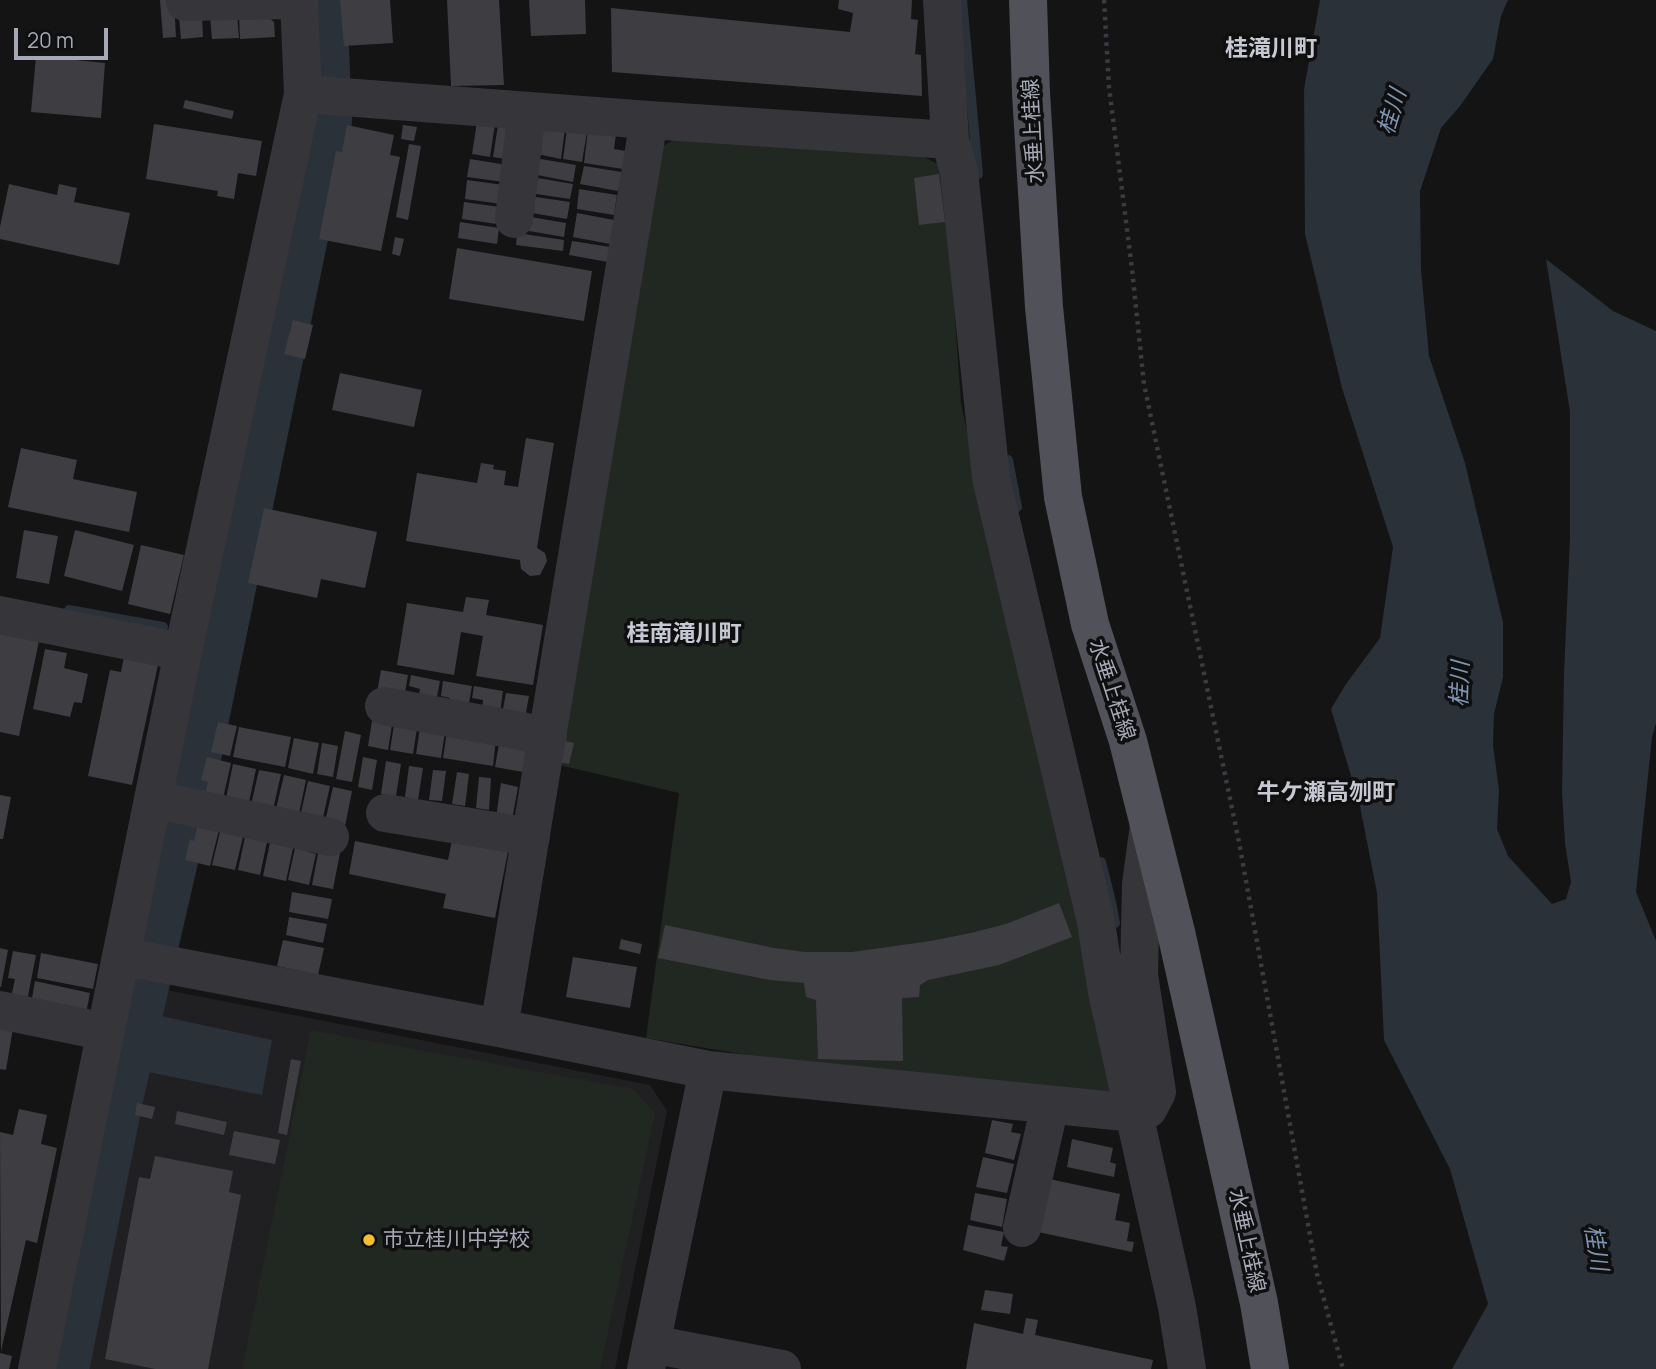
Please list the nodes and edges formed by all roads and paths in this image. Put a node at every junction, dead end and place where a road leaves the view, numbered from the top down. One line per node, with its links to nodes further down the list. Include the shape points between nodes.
1 (297, 0): 5 (street); 6 (street)
2 (942, 0): 9 (street)
3 (1028, 0): 17 (main road, 水垂上桂線, via 1044,307 1063,497 1090,624)
4 (1104, 0): 33 (path, via 1109,87 1144,384 1239,842 1317,1274)
5 (186, 2)
6 (318, 95): 7 (street); 12 (street)
7 (527, 111): 8 (street); 10 (street)
8 (649, 120): 9 (street); 14 (street)
9 (950, 140): 25 (street, via 959,172 991,478 1096,923 1107,992)
10 (514, 219)
11 (0, 615): 12 (street)
12 (183, 652): 15 (street)
13 (384, 706): 14 (street)
14 (548, 736): 19 (street)
15 (175, 803): 18 (street); 20 (street)
16 (386, 813): 19 (street)
17 (1149, 822): 25 (street, via 1139,975); 32 (main road, 水垂上桂線, via 1228,1161)
18 (330, 837)
19 (531, 837): 22 (street)
20 (139, 960): 22 (street); 23 (street)
21 (0, 1010): 23 (street)
22 (499, 1028): 24 (street)
23 (106, 1032): 29 (street)
24 (708, 1070): 26 (street); 28 (street)
25 (1146, 1104): 26 (street); 31 (street)
26 (1050, 1105): 27 (street)
27 (1022, 1228)
28 (648, 1356): 30 (street)
29 (37, 1369)
30 (782, 1369)
31 (1187, 1369)
32 (1270, 1369)
33 (1343, 1369)

